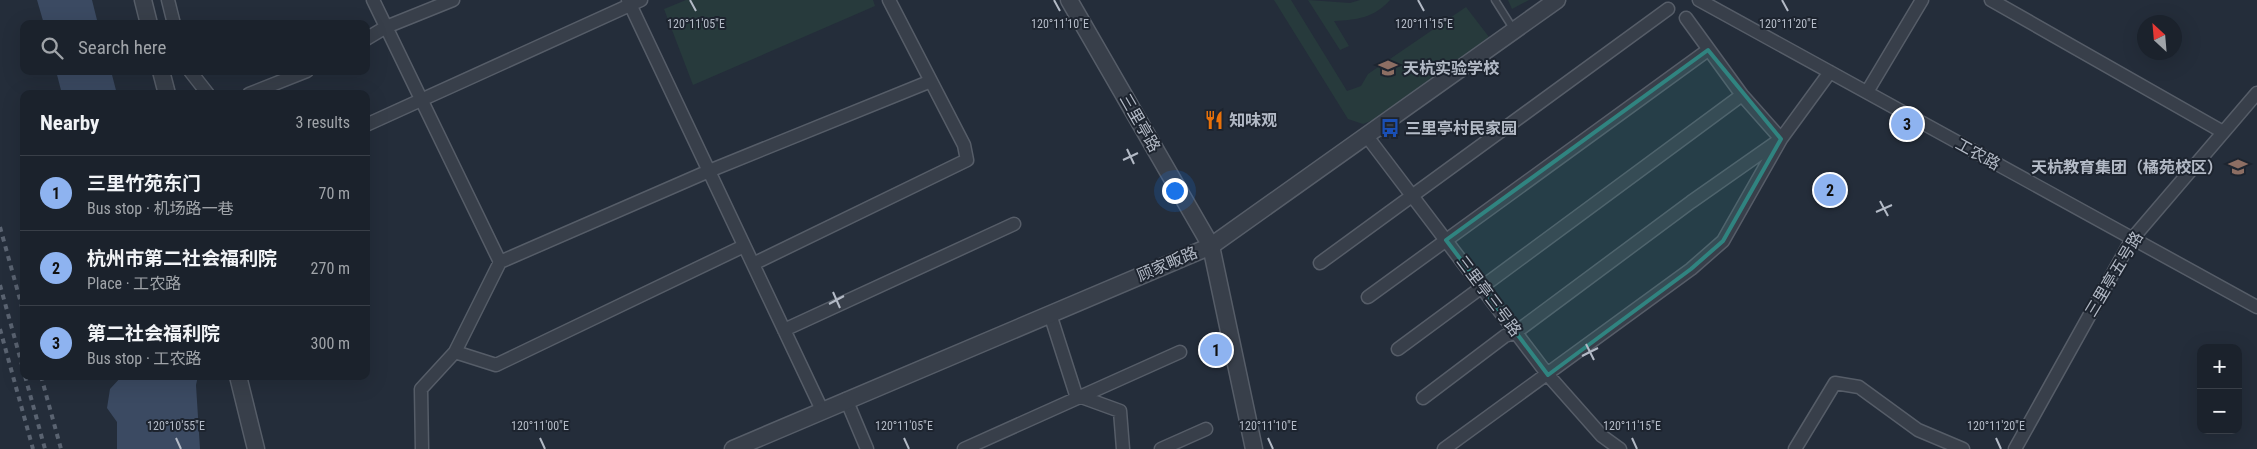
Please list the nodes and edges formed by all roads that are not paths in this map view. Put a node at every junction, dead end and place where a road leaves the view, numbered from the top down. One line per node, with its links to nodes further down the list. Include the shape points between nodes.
1 (143, 0): 15 (street)
2 (168, 0): 16 (street)
3 (373, 0): 17 (street)
4 (453, 0): 17 (street)
5 (890, 0): 25 (street)
6 (1069, 0): 43 (street, 三里亭路)
7 (1495, 0): 18 (lane)
8 (1557, 0): 18 (street, 顾家畈路)
9 (1699, 0): 21 (street, 工农路)
10 (1922, 0): 29 (street)
11 (1991, 0): 34 (street)
12 (633, 2): 32 (street); 37 (street)
13 (1668, 9): 38 (street)
14 (1686, 18): 20 (street)
15 (148, 20)
16 (173, 20)
17 (386, 27): 19 (street); 32 (street)
18 (1514, 30): 35 (street, 顾家畈路)
19 (370, 37)
20 (1708, 50): 31 (street); 41 (street)
21 (1830, 72): 29 (street, 工农路); 36 (street)
22 (162, 75): 26 (street)
23 (193, 75): 27 (street)
24 (298, 75): 28 (street)
25 (931, 81): 37 (street); 46 (street, via 964,145 967,160)
26 (166, 90)
27 (205, 90)
28 (259, 90)
29 (1867, 92): 40 (street, 工农路)
30 (2257, 93): 34 (street, 三里亭五号路)
31 (1742, 95): 36 (street); 47 (street)
32 (422, 99): 33 (street); 44 (street)
33 (370, 123)
34 (2223, 132): 40 (street, 三里亭五号路)
35 (1366, 135): 38 (street, 三里亭三号路); 43 (street, 顾家畈路)
36 (1781, 139): 52 (street); 56 (street, via 1723,241 1691,269)
37 (709, 171): 42 (street); 44 (street)
38 (1412, 195): 41 (street, 三里亭三号路); 45 (street)
39 (1014, 224): 51 (street)
40 (2132, 239): 49 (street, 工农路); 75 (street, 三里亭五号路)
41 (1446, 240): 47 (street, 三里亭三号路); 48 (street)
42 (744, 246): 46 (street); 54 (street, via 496,365)
43 (1211, 246): 50 (street, 顾家畈路); 70 (street, 三里亭路)
44 (500, 262): 54 (street)
45 (1320, 263)
46 (753, 264): 51 (street)
47 (1482, 287): 52 (street, 三里亭三号路); 53 (street)
48 (1368, 297)
49 (2257, 307)
50 (1050, 314): 58 (street, via 1076,395); 60 (street, 顾家畈路)
51 (784, 330): 61 (street)
52 (1516, 332): 56 (street, 三里亭三号路); 59 (street, via 1506,336)
53 (1398, 349)
54 (455, 352): 64 (street, via 421,389)
55 (1180, 352): 58 (street)
56 (1548, 375): 71 (street); 72 (street, 三里亭三号路, via 1602,436)
57 (239, 380): 63 (street)
58 (1081, 396): 67 (street); 68 (street, via 1120,411)
59 (1423, 398)
60 (846, 399): 61 (street, 顾家畈路); 66 (street)
61 (822, 410): 65 (street, 顾家畈路)
62 (1206, 429): 69 (street)
63 (256, 449)
64 (422, 449)
65 (733, 449)
66 (867, 449)
67 (964, 449)
68 (1123, 449)
69 (1161, 449)
70 (1254, 449)
71 (1444, 449)
72 (1620, 449)
73 (1795, 449): 74 (street, via 1835,383 1859,386 1918,430)
74 (1963, 449)
75 (2015, 449)

